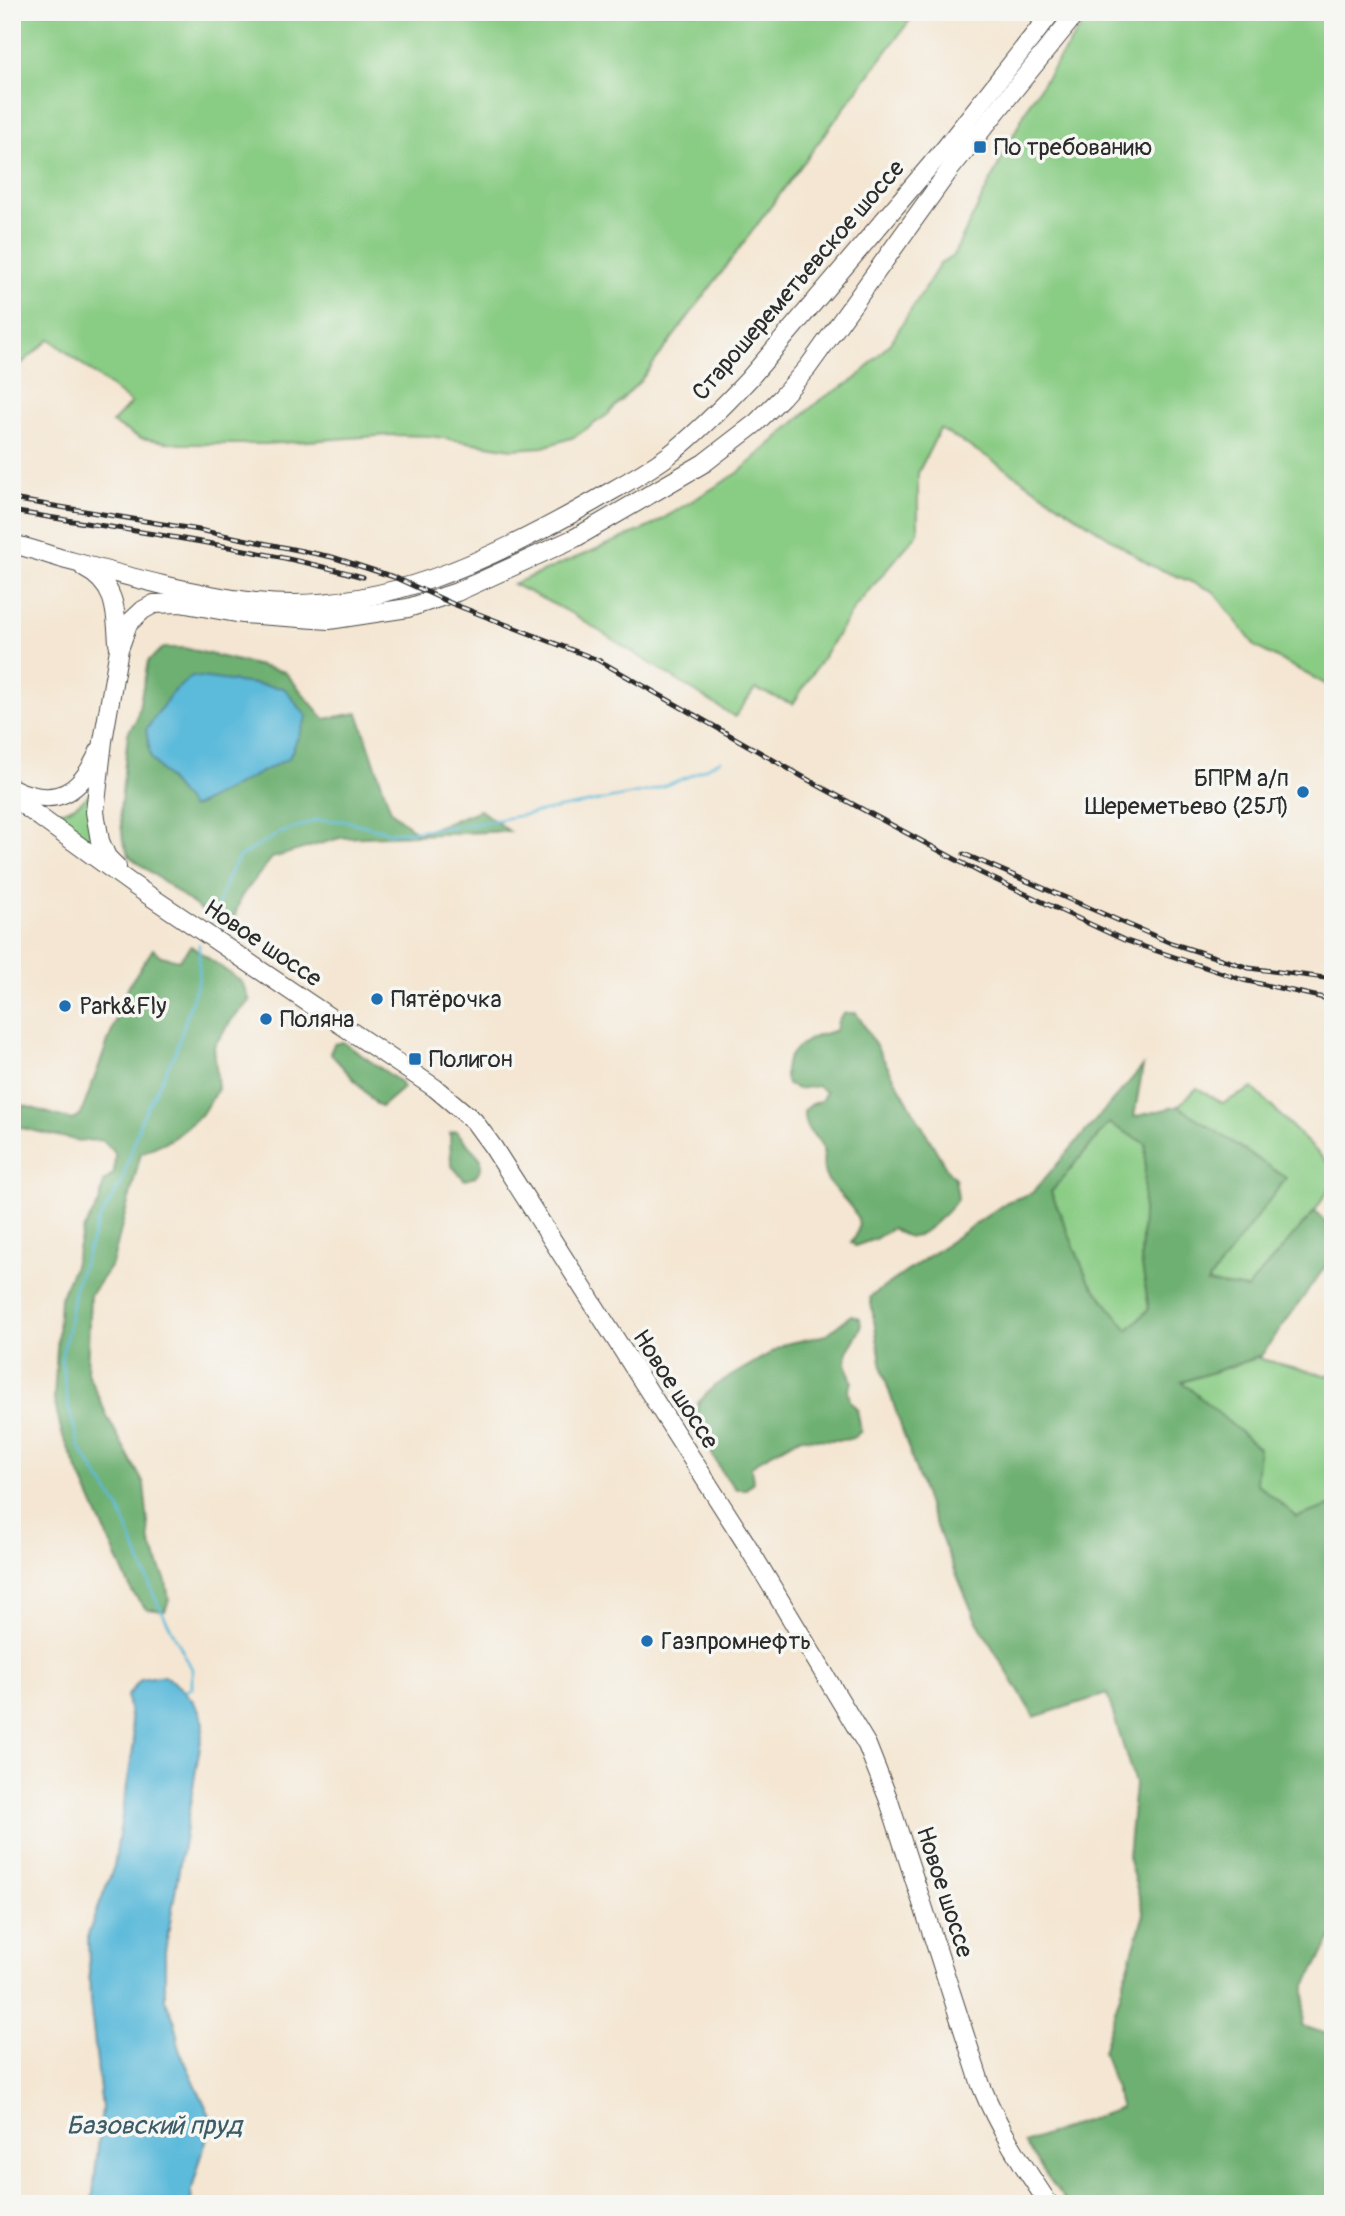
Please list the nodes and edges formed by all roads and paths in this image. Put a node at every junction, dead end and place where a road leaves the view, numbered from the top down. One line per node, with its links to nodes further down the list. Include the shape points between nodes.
1 (1052, 12): 4 (main road, Старошереметьевское шоссе, via 946,147 721,410 629,482 528,538 430,581 342,600 302,603 257,602 177,588)
2 (1077, 12): 5 (main road, Старошереметьевское шоссе, via 951,168 808,367 756,423 704,463 575,538 457,592 408,608 329,620 154,604 128,624)
3 (12, 544): 4 (main road, Старошереметьевское шоссе)
4 (62, 558): 5 (main road, via 95,575 109,589)
5 (119, 649): 6 (main road)
6 (103, 741): 7 (main road, via 86,774 65,794 51,798); 9 (main road, via 96,825 107,857)
7 (12, 788)
8 (12, 797): 9 (main road, Новое шоссе)
9 (132, 884): 10 (main road, Новое шоссе, via 435,1087 474,1121 493,1147 745,1542 867,1745 981,2085 1000,2129)
10 (1049, 2204)

